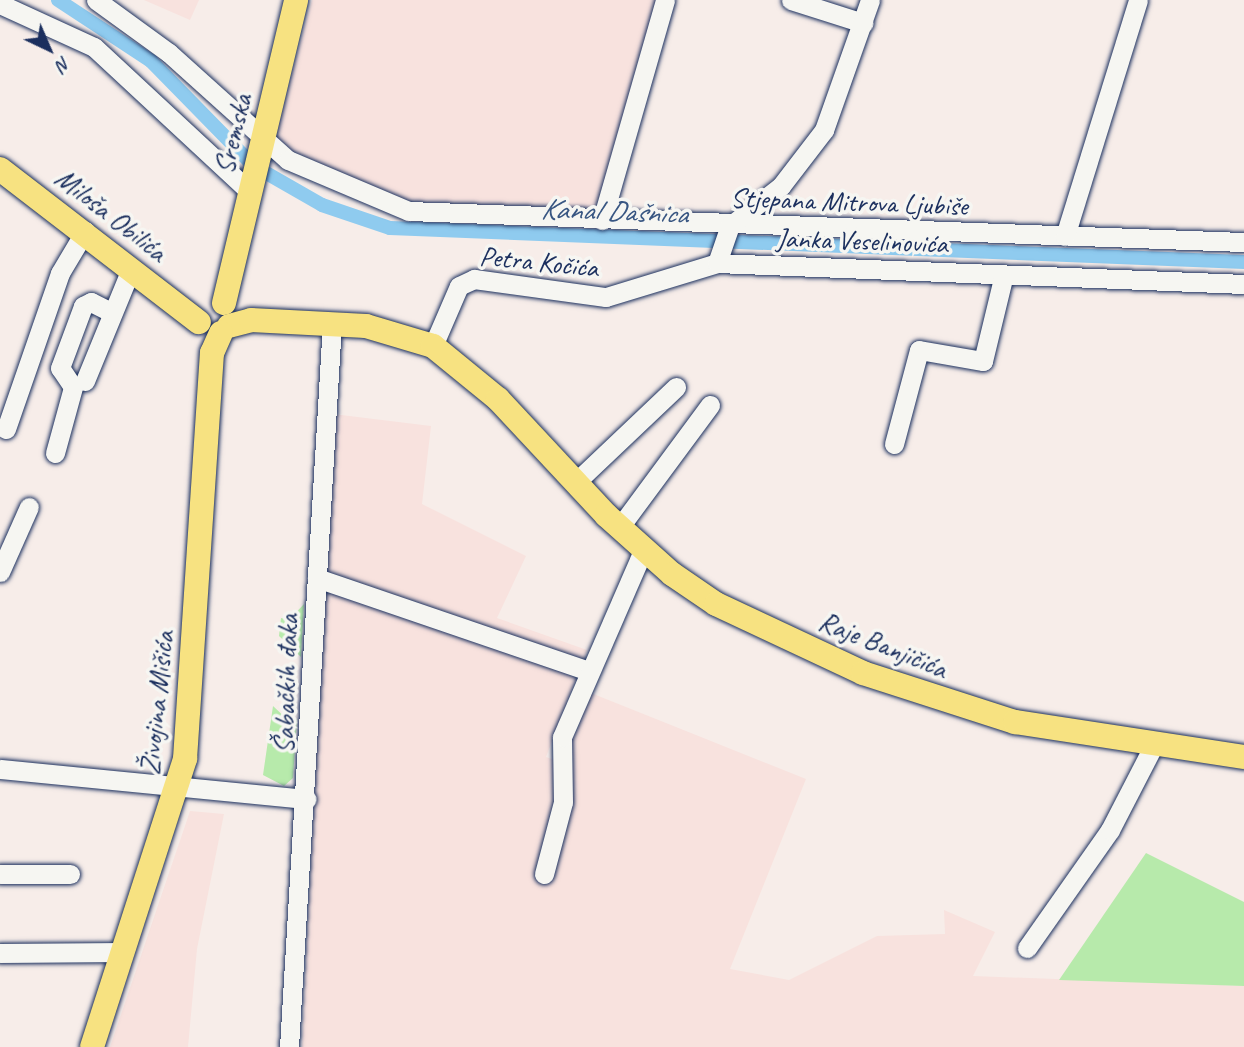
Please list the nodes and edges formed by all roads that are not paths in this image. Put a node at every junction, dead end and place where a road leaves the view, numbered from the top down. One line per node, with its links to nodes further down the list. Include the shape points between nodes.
1 (96, 0): 9 (street, Stjepana Mitrova Ljubiše, via 161,47)
2 (296, 0): 9 (main road, Sremska)
3 (665, 0): 12 (street, Petra Kočića)
4 (791, 0): 8 (street)
5 (870, 0): 8 (street)
6 (1138, 0): 15 (street)
7 (0, 4): 11 (street, via 94,47)
8 (863, 23): 14 (street, via 824,130 781,186)
9 (263, 137): 11 (main road, Sremska); 12 (street, Stjepana Mitrova Ljubiše, via 316,175 408,211)
10 (0, 169): 13 (main road, Miloša Obilića)
11 (250, 186): 22 (main road, Sremska)
12 (602, 220): 14 (street, Stjepana Mitrova Ljubiše)
13 (85, 231): 18 (main road, Miloša Obilića); 28 (street, via 60,273)
14 (729, 231): 15 (street, Stjepana Mitrova Ljubiše); 17 (street)
15 (1065, 236): 16 (street, Stjepana Mitrova Ljubiše)
16 (1244, 242)
17 (719, 259): 19 (street, Janka Veselinovića); 24 (street, Petra Kočića, via 606,297 466,281)
18 (131, 269): 21 (street); 22 (main road, Miloša Obilića)
19 (1004, 274): 20 (street, Janka Veselinovića); 29 (street, via 983,360 917,354)
20 (1244, 284)
21 (109, 311): 25 (street); 30 (street, via 91,302 83,306 60,368 73,387)
22 (216, 315): 23 (main road, Raje Banjičića); 41 (main road, Živojina Mišića)
23 (332, 323): 24 (main road, Raje Banjičića, via 389,330); 36 (street, Šabačkih đaka)
24 (433, 346): 31 (main road, Raje Banjičića, via 498,399)
25 (85, 381)
26 (676, 387): 31 (street)
27 (710, 405): 33 (street)
28 (6, 429)
29 (894, 444)
30 (55, 453)
31 (576, 482): 33 (main road, Raje Banjičića)
32 (29, 507): 35 (street)
33 (619, 528): 34 (main road, Raje Banjičića)
34 (643, 551): 37 (street); 38 (main road, Raje Banjičića, via 716,604 913,693 1015,722)
35 (0, 572)
36 (317, 578): 37 (street); 42 (street, Šabačkih đaka)
37 (588, 671): 45 (street, via 562,737 564,802)
38 (1155, 743): 39 (main road, Raje Banjičića); 46 (street, via 1110,830)
39 (1244, 757)
40 (0, 769): 41 (street)
41 (179, 786): 42 (street); 47 (main road, Živojina Mišića)
42 (307, 799): 50 (street, Šabačkih đaka)
43 (0, 874): 44 (street)
44 (70, 874)
45 (544, 874)
46 (1027, 948)
47 (124, 952): 48 (street); 49 (main road, Živojina Mišića)
48 (0, 953)
49 (93, 1047)
50 (289, 1047)

